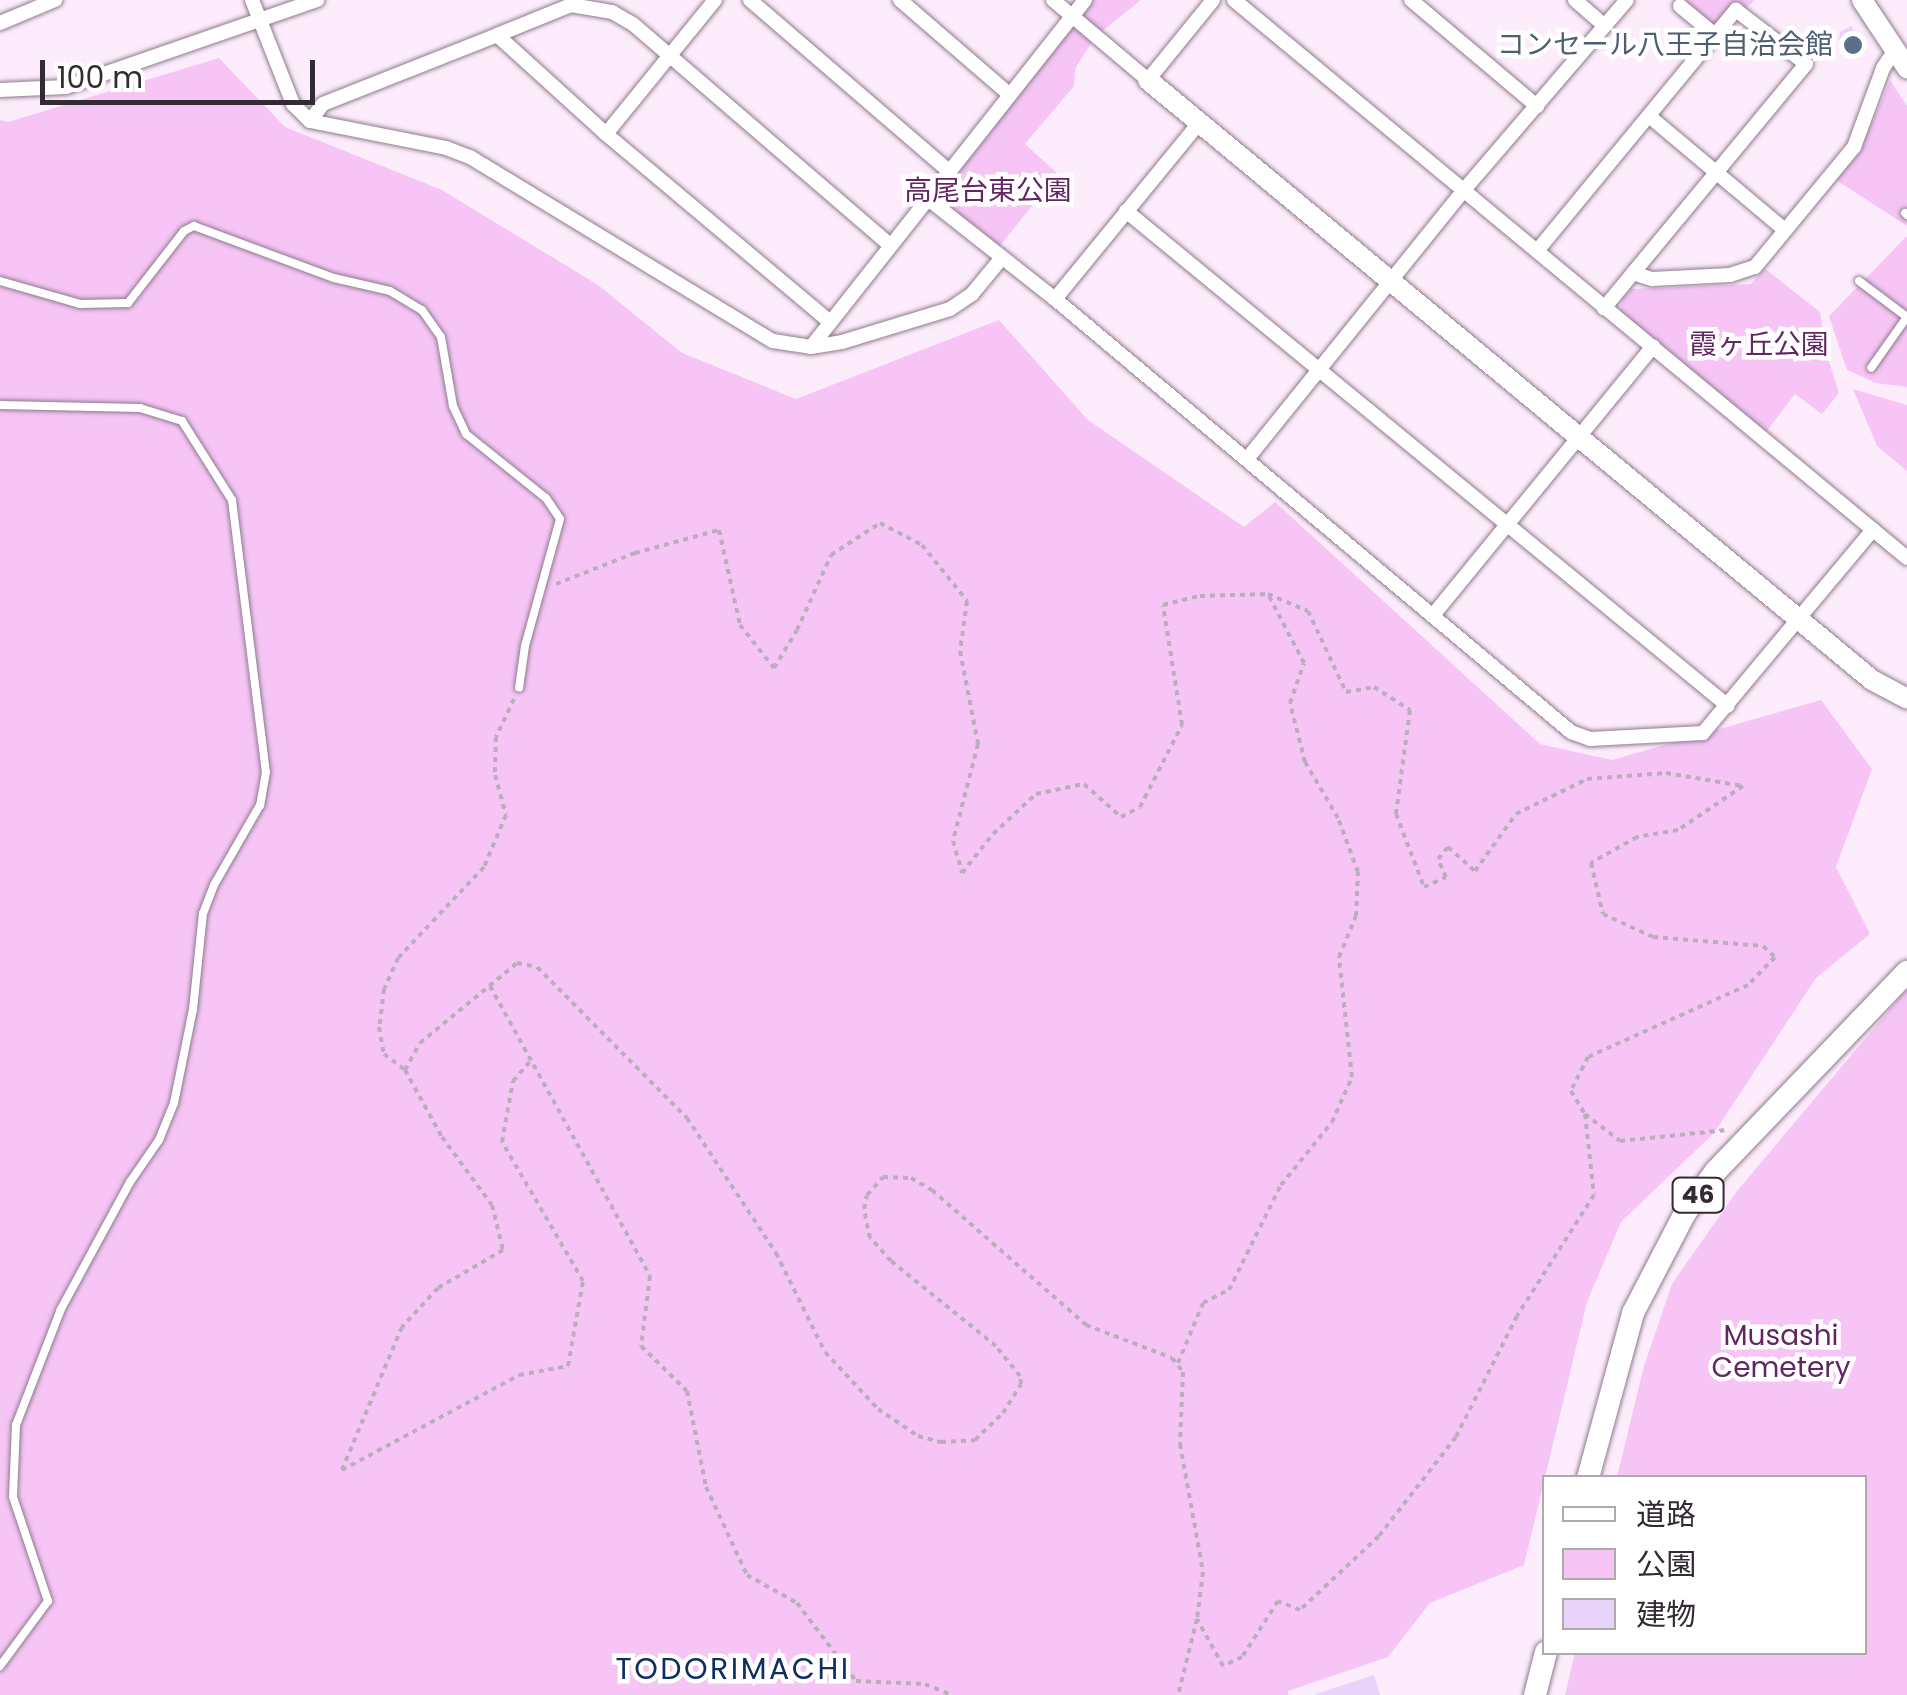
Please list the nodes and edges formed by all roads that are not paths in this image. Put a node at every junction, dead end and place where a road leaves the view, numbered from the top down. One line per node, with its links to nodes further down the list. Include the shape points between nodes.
1 (55, 0): 18 (street)
2 (252, 0): 17 (street)
3 (317, 0): 17 (street)
4 (716, 0): 22 (street)
5 (750, 0): 32 (street)
6 (900, 0): 26 (street)
7 (1053, 0): 16 (street)
8 (1085, 0): 16 (street)
9 (1213, 0): 24 (street)
10 (1234, 0): 34 (street)
11 (1411, 0): 27 (street)
12 (1575, 0): 19 (street)
13 (1627, 0): 19 (street)
14 (1862, 0): 23 (street)
15 (1680, 6): 21 (street)
16 (1072, 16): 24 (street); 26 (street)
17 (260, 22): 25 (street, via 66,86); 29 (street, via 293,104)
18 (0, 23)
19 (1604, 25): 27 (street)
20 (497, 35): 22 (street, via 553,10 588,4 633,24); 29 (street, via 323,104); 31 (street)
21 (1715, 35): 28 (street); 33 (street, via 1736,10 1806,64)
22 (671, 56): 31 (street); 38 (street)
23 (1901, 59): 37 (street, via 1883,68 1854,147)
24 (1148, 80): 30 (street)
25 (0, 90)
26 (1010, 95): 32 (street)
27 (1537, 106): 34 (street)
28 (1649, 116): 33 (street); 39 (street)
29 (310, 122): 49 (street, via 470,157 773,341)
30 (1198, 124): 36 (street); 42 (street)
31 (606, 134): 47 (street)
32 (950, 171): 35 (street)
33 (1717, 173): 37 (street); 41 (street)
34 (1464, 190): 39 (street); 42 (street)
35 (927, 198): 38 (street); 40 (street)
36 (1126, 210): 45 (street); 51 (street)
37 (1784, 230): 41 (street, via 1744,274 1652,279)
38 (890, 245): 47 (street)
39 (1537, 252): 46 (street)
40 (1002, 259): 45 (street); 49 (street, via 950,309)
41 (1634, 273): 46 (street)
42 (1390, 279): 51 (street); 53 (street)
43 (0, 281): 60 (lane, via 80,304 128,303 194,226 410,301 441,337 453,406 466,434 546,498 560,519 524,646)
44 (1859, 281): 50 (lane, via 1907,317)
45 (1055, 298): 54 (street)
46 (1604, 308): 48 (street)
47 (828, 320): 49 (street)
48 (1652, 346): 53 (street); 56 (street)
49 (811, 347)
50 (1871, 368)
51 (1317, 369): 54 (street); 55 (street)
52 (0, 405): 66 (lane, via 140,408 176,416 193,435 232,500 266,772 260,805 203,913 174,1104 61,1309 16,1425 13,1497 48,1601)
53 (1580, 435): 55 (street); 59 (street)
54 (1246, 459): 58 (street)
55 (1506, 526): 58 (street); 62 (street)
56 (1872, 530): 57 (street); 59 (street)
57 (1907, 558)
58 (1434, 614): 62 (street, via 1572,732 1590,738 1703,732)
59 (1799, 619): 61 (street, via 1872,680); 62 (street)
60 (519, 688)
61 (1907, 699)
62 (1728, 706)
63 (1907, 972): 64 (main road, 46, via 1716,1171 1685,1213 1632,1314)
64 (1589, 1475)
65 (1545, 1655): 67 (main road)
66 (0, 1666)
67 (1535, 1695)

